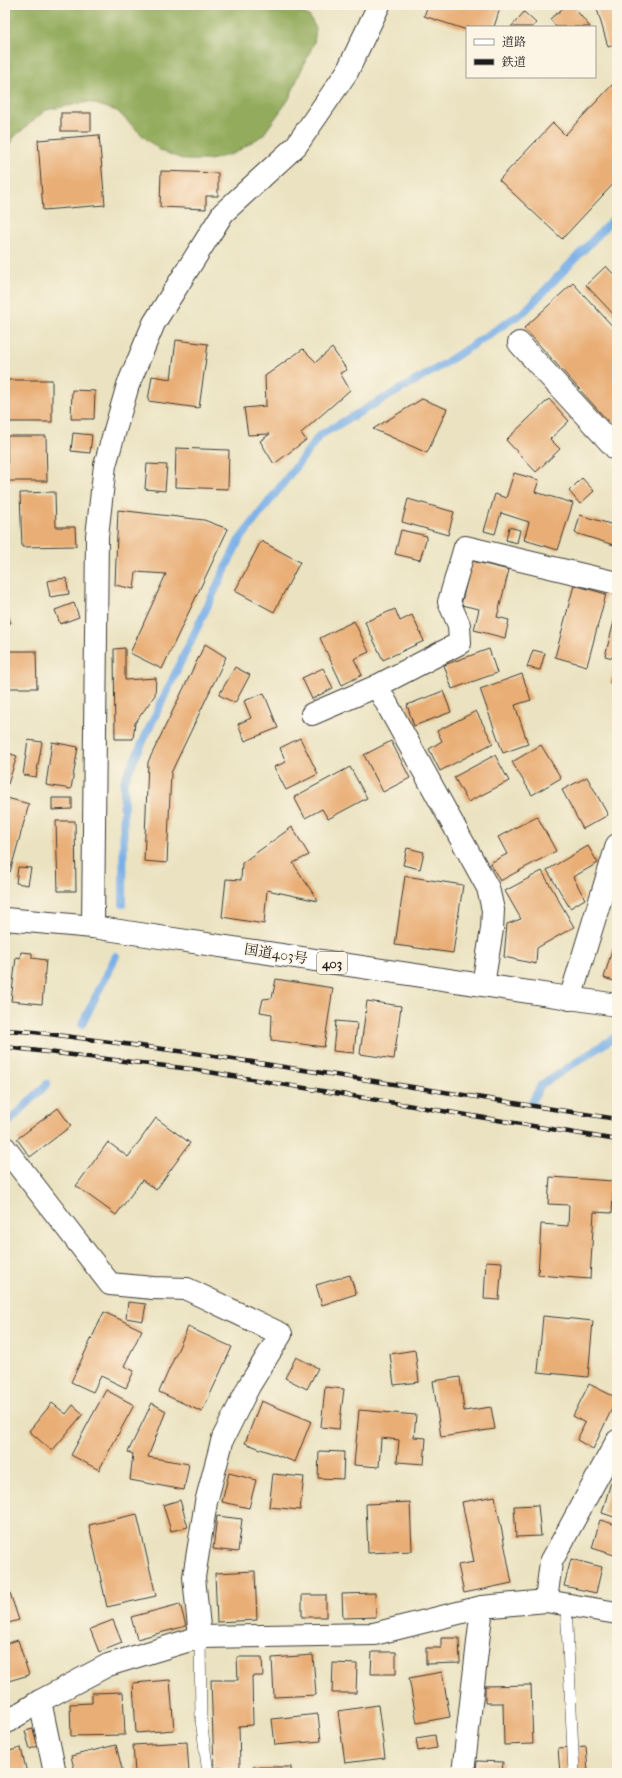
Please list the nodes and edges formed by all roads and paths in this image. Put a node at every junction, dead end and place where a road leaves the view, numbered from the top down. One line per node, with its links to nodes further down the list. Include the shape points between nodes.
1 (379, 5): 9 (main road, via 347,72 296,146 222,213 154,323 128,385 105,465 97,536)
2 (519, 343): 3 (main road)
3 (617, 450)
4 (617, 583): 5 (main road, via 465,547 449,602 459,625 460,643)
5 (377, 686): 6 (main road); 10 (main road, via 488,888 493,910)
6 (312, 714)
7 (617, 845): 11 (main road)
8 (5, 919): 9 (main road, 国道403号 / 403)
9 (93, 927): 10 (main road, 国道403号 / 403)
10 (483, 985): 11 (main road, 国道403号 / 403)
11 (570, 999): 12 (main road, 国道403号 / 403)
12 (617, 1005)
13 (5, 1148): 18 (main road, via 110,1284 187,1289 281,1334 249,1386 223,1438 209,1488 194,1577)
14 (617, 1441): 15 (main road, via 551,1562)
15 (556, 1602): 16 (main road); 17 (main road); 24 (lane)
16 (482, 1607): 18 (main road, via 374,1634); 23 (main road)
17 (617, 1612)
18 (200, 1637): 19 (main road, via 108,1666); 22 (lane, via 201,1720)
19 (40, 1702): 20 (main road); 21 (main road)
20 (5, 1723)
21 (55, 1773)
22 (208, 1773)
23 (463, 1773)
24 (574, 1773)

